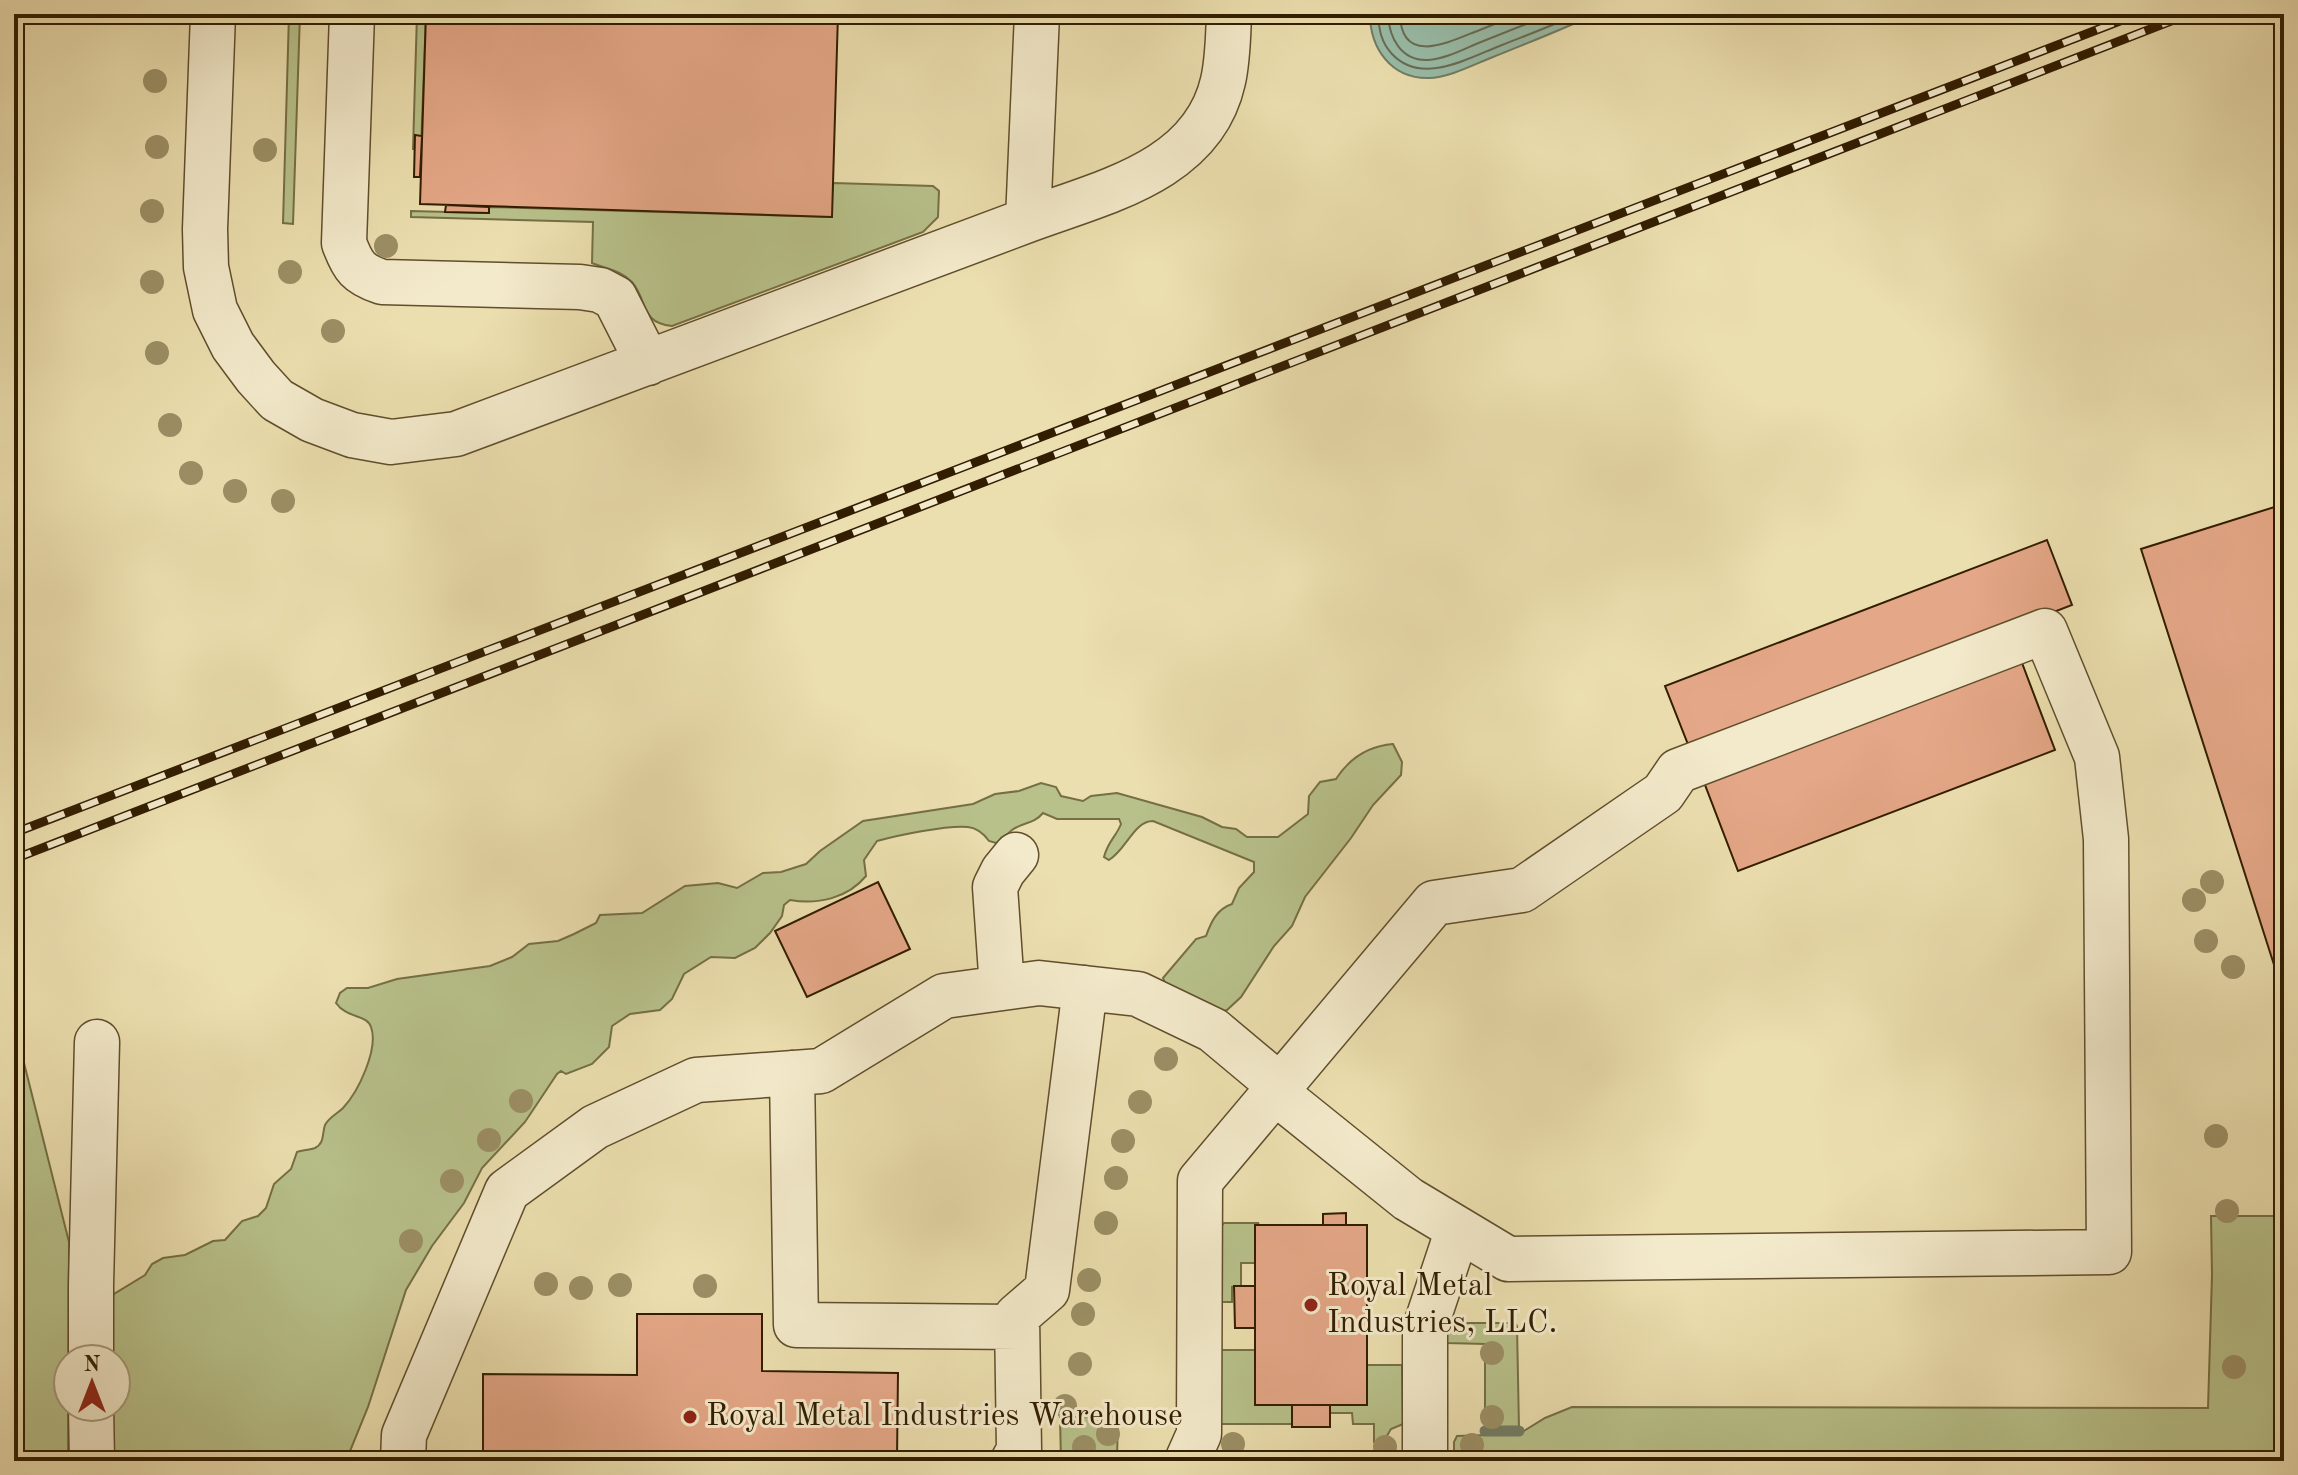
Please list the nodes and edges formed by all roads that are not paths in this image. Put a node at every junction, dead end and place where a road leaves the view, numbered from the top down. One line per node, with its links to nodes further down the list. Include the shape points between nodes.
1 (213, 14): 6 (lane, via 206,267 215,310 233,346 277,400 352,435 391,442 456,434)
2 (352, 14): 6 (lane, via 344,243 352,263 364,276 382,282 600,290 615,298)
3 (1037, 14): 5 (lane)
4 (1229, 14): 5 (lane, via 1222,84 1195,138 1137,180)
5 (1028, 220): 6 (lane)
6 (648, 363)
7 (1016, 855): 8 (lane, via 995,887)
8 (1002, 988): 9 (lane, via 1039,983); 11 (lane, via 944,996 821,1071)
9 (1085, 988): 12 (lane, via 1138,994 1213,1030); 14 (lane, via 1047,1290 1017,1316)
10 (97, 1042): 15 (lane)
11 (792, 1073): 14 (lane, via 796,1325); 18 (lane, via 696,1080 595,1127 507,1191 404,1435)
12 (1278, 1089): 13 (lane, via 1408,1199); 13 (lane, via 1434,903 1522,890 1663,793 1678,771 2045,631 2097,757 2106,839 2109,1252 1508,1259); 20 (lane, via 1200,1181 1199,1434)
13 (1458, 1229): 21 (lane, via 1425,1328)
14 (1017, 1327): 19 (lane, via 1019,1450)
15 (91, 1343)
16 (91, 1423): 17 (lane)
17 (92, 1461)
18 (403, 1461)
19 (1013, 1461)
20 (1187, 1461)
21 (1425, 1461)

